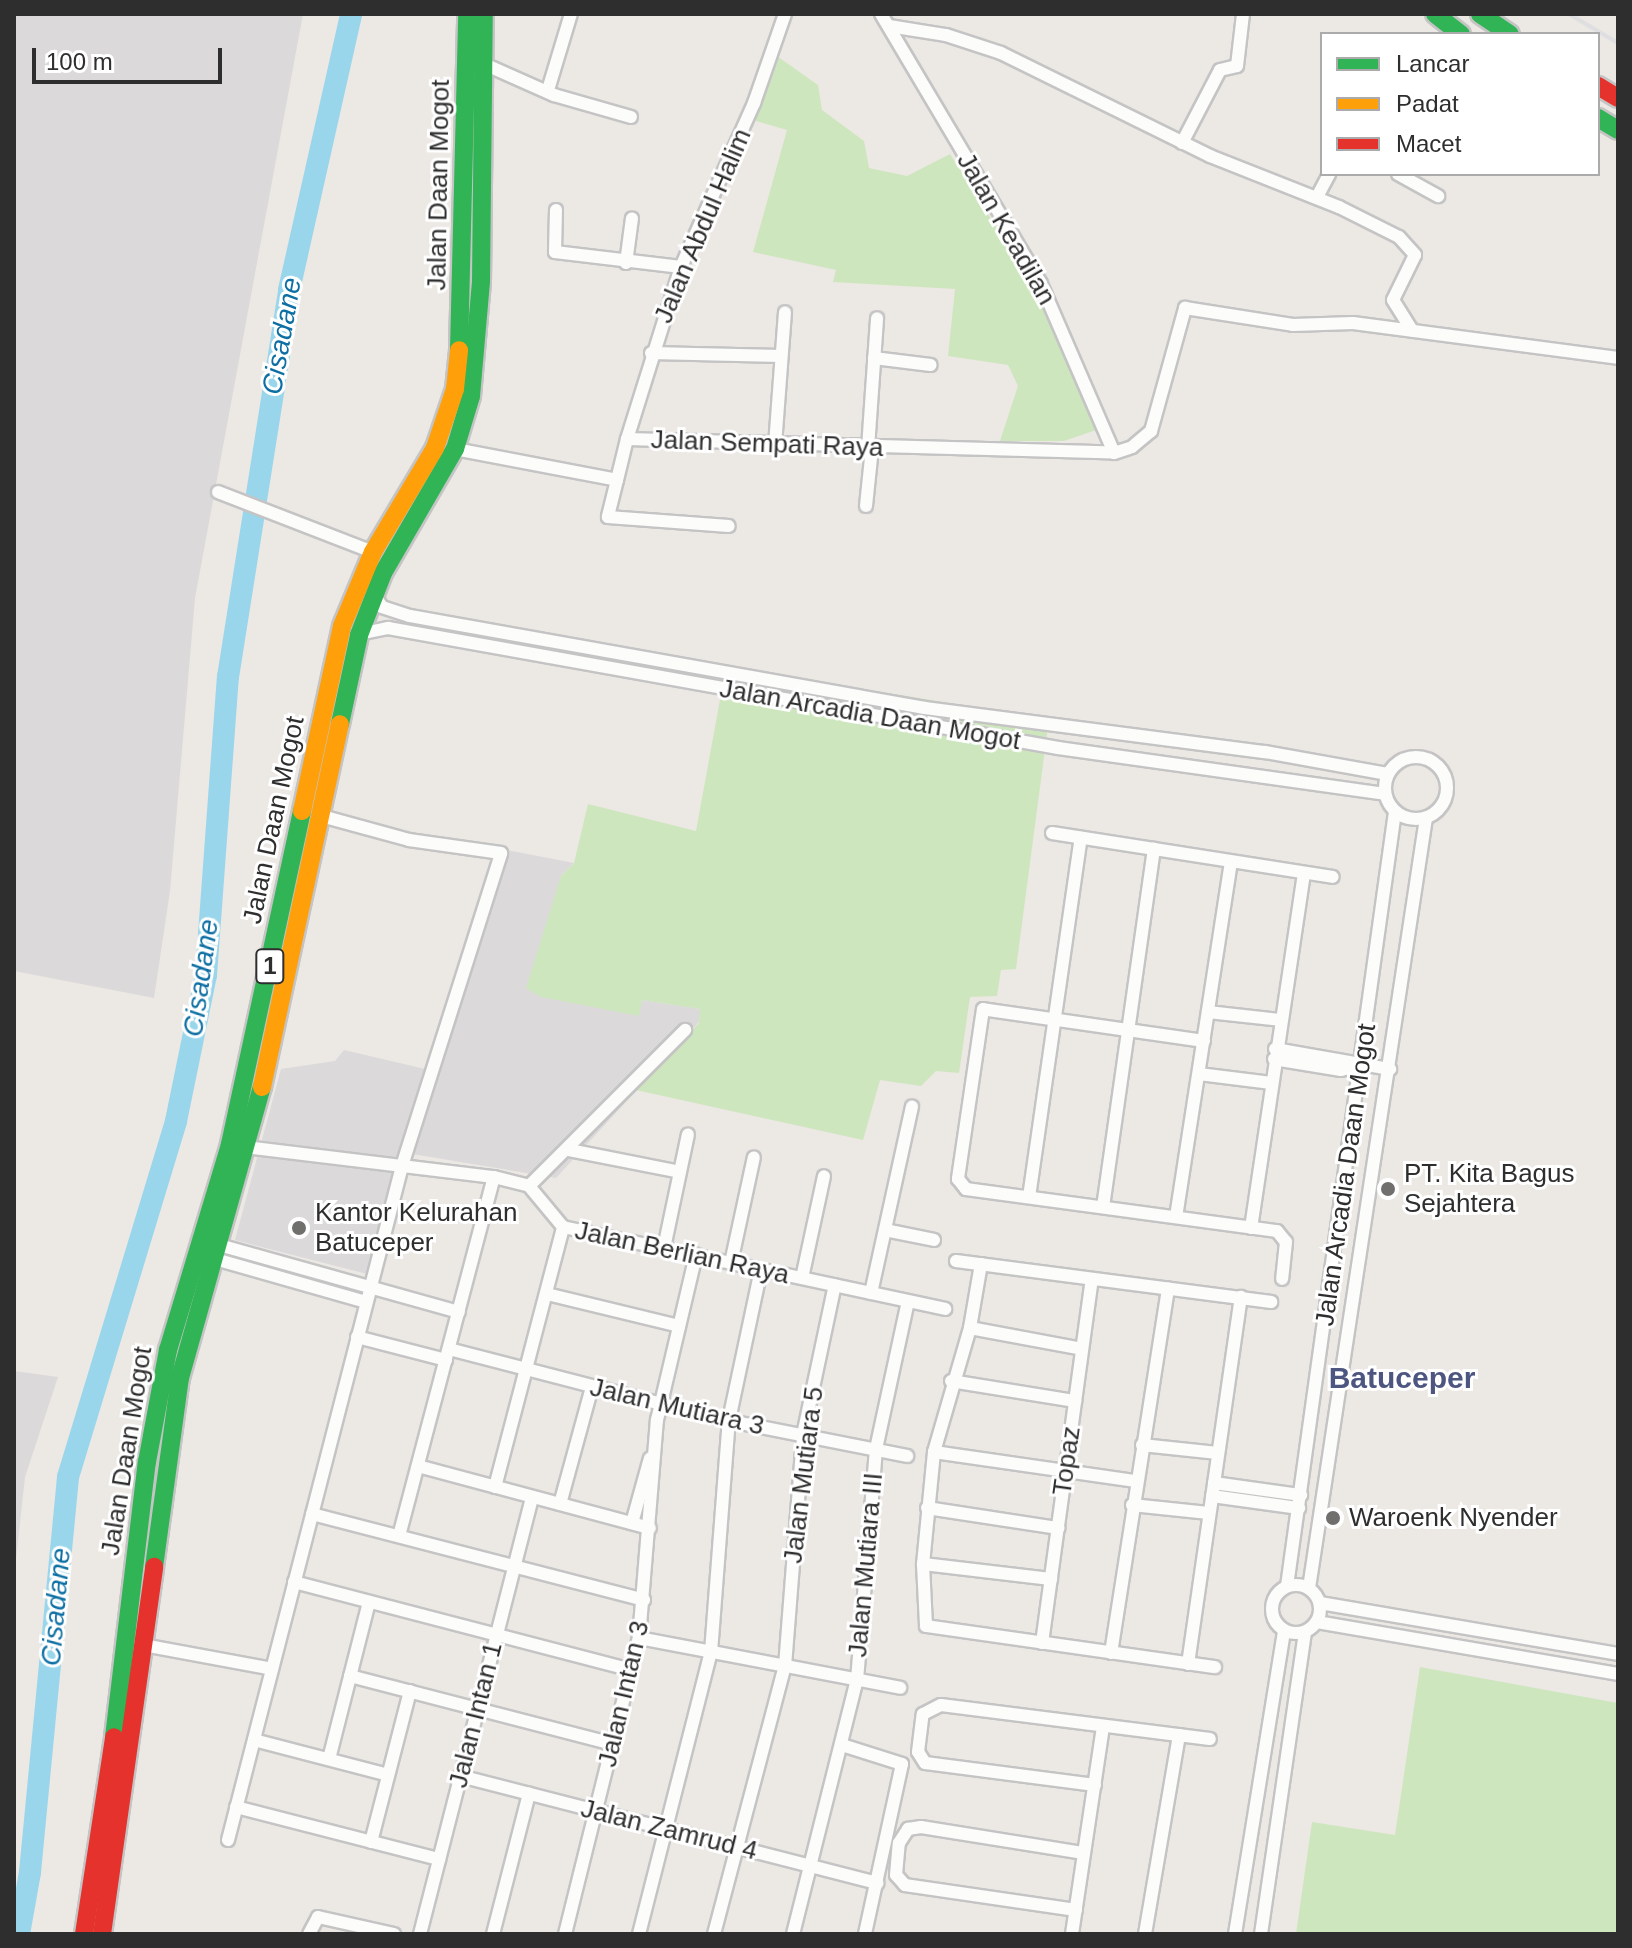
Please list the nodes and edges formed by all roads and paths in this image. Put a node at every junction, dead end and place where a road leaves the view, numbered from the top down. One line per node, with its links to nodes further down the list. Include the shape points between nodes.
1 (467, 14): 19 (highway, Jalan Daan Mogot / 1)
2 (484, 14): 12 (highway, Jalan Daan Mogot / 1)
3 (571, 14): 14 (street)
4 (785, 14): 28 (street, Jalan Abdul Halim, via 754,103)
5 (881, 14): 9 (street, Jalan Keadilan)
6 (1243, 14): 20 (street, via 1237,66 1220,70)
7 (1435, 14): 10 (highway)
8 (1480, 14): 11 (highway)
9 (889, 26): 20 (street, via 946,35 1001,53); 41 (street, Jalan Keadilan, via 1041,284)
10 (1458, 32)
11 (1507, 32)
12 (484, 64): 14 (street); 19 (highway, Jalan Daan Mogot / 1)
13 (1600, 87): 15 (highway)
14 (548, 90): 16 (street)
15 (1618, 98)
16 (631, 117)
17 (1600, 119): 18 (highway)
18 (1618, 130)
19 (475, 136): 40 (highway, Jalan Daan Mogot / 1, via 478,352); 46 (highway, Jalan Daan Mogot / 1, via 455,389 435,448)
20 (1182, 143): 24 (street)
21 (1328, 176): 24 (street)
22 (1402, 176): 23 (street)
23 (1438, 196)
24 (1317, 197): 31 (street, via 1414,248 1393,300)
25 (556, 210): 27 (street, via 555,252)
26 (632, 218): 27 (street)
27 (626, 263): 28 (street)
28 (681, 267): 32 (street, Jalan Abdul Halim)
29 (785, 312): 33 (street)
30 (877, 318): 34 (street)
31 (1412, 331): 35 (street); 41 (street, via 1353,323 1293,325 1185,308 1151,431 1132,447)
32 (651, 353): 33 (street); 37 (street, Jalan Abdul Halim)
33 (781, 356): 38 (street)
34 (874, 358): 36 (street); 39 (street)
35 (1618, 358)
36 (931, 365)
37 (627, 439): 38 (street, Jalan Sempati Raya); 42 (street, Jalan Sempati Raya)
38 (775, 445): 39 (street, Jalan Sempati Raya)
39 (870, 448): 41 (street, Jalan Sempati Raya); 44 (street)
40 (455, 449): 42 (street); 47 (highway, Jalan Daan Mogot / 1)
41 (1114, 453)
42 (617, 480): 45 (street, Jalan Sempati Raya, via 608,517)
43 (218, 492): 46 (street)
44 (866, 506)
45 (729, 526)
46 (373, 552): 73 (highway, Jalan Daan Mogot / 1, via 342,626)
47 (374, 593): 48 (highway, Jalan Daan Mogot / 1); 49 (street, Jalan Arcadia Daan Mogot, via 382,607 410,616 836,693 1265,752)
48 (359, 635): 50 (street, Jalan Arcadia Daan Mogot, via 388,628 1058,748); 52 (highway, Jalan Daan Mogot / 1)
49 (1387, 774): 50 (street); 53 (street, via 1409,756 1435,762 1447,786 1443,803)
50 (1385, 794): 51 (street)
51 (1395, 812): 53 (street); 67 (street, Jalan Arcadia Daan Mogot)
52 (321, 816): 74 (highway, Jalan Daan Mogot / 1); 77 (street, via 409,840 501,853)
53 (1426, 818): 68 (street, Jalan Arcadia Daan Mogot)
54 (1052, 833): 55 (street)
55 (1081, 838): 56 (street); 61 (street)
56 (1154, 849): 57 (street); 64 (street)
57 (1231, 862): 58 (street); 60 (street)
58 (1304, 873): 59 (street); 62 (street)
59 (1333, 877)
60 (1208, 1012): 62 (street); 65 (street)
61 (1055, 1019): 64 (street); 82 (street); 82 (street, via 983,1009 958,1179 966,1189)
62 (1280, 1020): 66 (street)
63 (685, 1030): 75 (street)
64 (1128, 1030): 65 (street); 83 (street)
65 (1204, 1041): 69 (street)
66 (1275, 1054): 67 (street); 70 (street)
67 (1363, 1066): 68 (street); 136 (street, Jalan Arcadia Daan Mogot)
68 (1390, 1069): 151 (street, Jalan Arcadia Daan Mogot)
69 (1199, 1074): 70 (street); 84 (street)
70 (1271, 1083): 86 (street)
71 (912, 1106): 87 (street)
72 (688, 1134): 78 (street)
73 (230, 1144): 74 (street); 202 (highway, Jalan Daan Mogot / 1, via 168,1350 154,1419 103,1831)
74 (249, 1148): 77 (street); 90 (highway, Jalan Daan Mogot / 1)
75 (569, 1150): 78 (street); 81 (street)
76 (754, 1157): 93 (street)
77 (402, 1166): 80 (street); 102 (street)
78 (680, 1172): 89 (street)
79 (824, 1176): 97 (street)
80 (494, 1177): 81 (street); 111 (street)
81 (529, 1186): 85 (street)
82 (1029, 1197): 83 (street)
83 (1103, 1207): 84 (street)
84 (1176, 1217): 86 (street)
85 (563, 1227): 89 (street, Jalan Berlian Raya); 105 (street, Jalan Berlian Raya)
86 (1251, 1228): 99 (street, via 1284,1236)
87 (885, 1230): 88 (street); 104 (street)
88 (934, 1240)
89 (664, 1248): 91 (street, Jalan Berlian Raya)
90 (217, 1252): 96 (street); 101 (street); 162 (highway, Jalan Daan Mogot / 1, via 180,1378)
91 (696, 1255): 93 (street, Jalan Berlian Raya); 112 (street)
92 (956, 1261): 94 (street)
93 (731, 1263): 95 (street, Jalan Berlian Raya)
94 (981, 1264): 98 (street); 113 (street)
95 (761, 1269): 97 (street, Jalan Berlian Raya); 122 (street)
96 (312, 1271): 101 (street); 102 (street)
97 (802, 1278): 100 (street, Jalan Berlian Raya)
98 (1092, 1279): 103 (street); 115 (street, Topaz)
99 (1282, 1279)
100 (835, 1285): 104 (street, Jalan Berlian Raya); 123 (street, Jalan Mutiara 5)
101 (308, 1286): 108 (street)
102 (370, 1287): 108 (street); 111 (street)
103 (1168, 1288): 106 (street); 124 (street)
104 (871, 1293): 107 (street, Jalan Berlian Raya)
105 (547, 1294): 112 (street); 117 (street, Jalan Berlian Raya)
106 (1241, 1297): 109 (street); 128 (street)
107 (908, 1301): 110 (street, Jalan Berlian Raya); 126 (street, Jalan Mutiara III)
108 (366, 1302): 114 (street)
109 (1271, 1302)
110 (945, 1309)
111 (459, 1312): 116 (street)
112 (679, 1326): 121 (street)
113 (970, 1328): 115 (street); 118 (street)
114 (357, 1337): 116 (street, Jalan Mutiara 3); 141 (street)
115 (1082, 1349): 120 (street, Topaz)
116 (447, 1355): 117 (street, Jalan Mutiara 3); 130 (street)
117 (528, 1370): 119 (street, Jalan Mutiara 3); 133 (street, Jalan Berlian Raya)
118 (951, 1381): 120 (street); 127 (street)
119 (592, 1387): 121 (street, Jalan Mutiara 3); 137 (street)
120 (1075, 1401): 131 (street, Topaz)
121 (660, 1405): 122 (street, Jalan Mutiara 3); 125 (street)
122 (729, 1420): 123 (street, Jalan Mutiara 3); 164 (street)
123 (803, 1435): 126 (street, Jalan Mutiara 3); 168 (street, Jalan Mutiara 5)
124 (1142, 1445): 128 (street); 132 (street)
125 (656, 1449): 142 (street); 143 (street, Jalan Intan 3)
126 (876, 1449): 129 (street, Jalan Mutiara 3); 174 (street, Jalan Mutiara III)
127 (934, 1452): 131 (street); 139 (street)
128 (1218, 1453): 134 (street)
129 (907, 1456)
130 (418, 1466): 133 (street); 145 (street)
131 (1066, 1471): 132 (street); 144 (street, Topaz)
132 (1136, 1481): 138 (street)
133 (495, 1487): 135 (street)
134 (1213, 1490): 136 (street); 140 (street)
135 (532, 1497): 137 (street); 147 (street, Jalan Intan 1)
136 (1300, 1502): 150 (street, Jalan Arcadia Daan Mogot)
137 (560, 1504): 142 (street)
138 (1132, 1505): 140 (street); 165 (street)
139 (927, 1508): 144 (street); 146 (street)
140 (1209, 1513): 167 (street)
141 (312, 1514): 145 (street); 149 (street)
142 (632, 1523): 143 (street)
143 (650, 1528): 152 (street, Jalan Intan 3)
144 (1058, 1528): 148 (street, Topaz)
145 (399, 1536): 147 (street)
146 (923, 1564): 148 (street); 161 (street, via 924,1618 932,1630)
147 (514, 1566): 152 (street); 159 (street, Jalan Intan 1)
148 (1051, 1579): 161 (street, Topaz)
149 (294, 1582): 153 (street); 170 (street)
150 (1287, 1586): 151 (street); 157 (street, via 1278,1592 1272,1613)
151 (1309, 1588): 154 (street)
152 (644, 1600): 160 (street, Jalan Intan 3)
153 (369, 1602): 159 (street); 173 (street)
154 (1320, 1603): 155 (street); 156 (street)
155 (1317, 1622): 158 (street); 163 (street)
156 (1472, 1630): 163 (street); 166 (street)
157 (1284, 1631): 158 (street); 191 (street)
158 (1305, 1632): 193 (street)
159 (497, 1635): 171 (street); 177 (street, Jalan Intan 1)
160 (639, 1638): 164 (street); 171 (street, Jalan Intan 3)
161 (1042, 1643): 165 (street)
162 (143, 1645): 170 (street); 203 (highway, Jalan Daan Mogot / 1)
163 (1469, 1649): 172 (street)
164 (711, 1652): 168 (street); 192 (street)
165 (1111, 1653): 167 (street)
166 (1618, 1654)
167 (1188, 1664): 169 (street)
168 (785, 1666): 174 (street); 196 (street, Jalan Mutiara 5)
169 (1215, 1667)
170 (272, 1669): 181 (street)
171 (632, 1670): 182 (street, Jalan Intan 3)
172 (1618, 1674)
173 (350, 1676): 176 (street); 184 (street)
174 (857, 1680): 175 (street); 183 (street, Jalan Mutiara III)
175 (900, 1688)
176 (410, 1691): 177 (street); 185 (street)
177 (478, 1709): 182 (street); 186 (street, Jalan Intan 1)
178 (1103, 1726): 179 (street); 187 (street); 187 (street, via 941,1705 923,1714 918,1752 925,1763)
179 (1179, 1735): 180 (street); 215 (street)
180 (1210, 1739)
181 (254, 1740): 184 (street); 189 (street)
182 (613, 1744): 190 (street, Jalan Intan 3)
183 (842, 1745): 199 (street, Jalan Mutiara III); 200 (street, via 902,1764)
184 (329, 1759): 185 (street)
185 (388, 1775): 195 (street)
186 (460, 1776): 188 (street, Jalan Zamrud 4); 198 (street, Jalan Intan 1)
187 (1095, 1785): 197 (street)
188 (529, 1794): 190 (street, Jalan Zamrud 4); 207 (street)
189 (236, 1807): 194 (street); 195 (street)
190 (597, 1811): 192 (street, Jalan Zamrud 4); 208 (street, Jalan Intan 3)
191 (1251, 1827): 193 (street); 216 (street)
192 (666, 1829): 196 (street, Jalan Zamrud 4); 209 (street)
193 (1277, 1831): 217 (street)
194 (228, 1840)
195 (371, 1842): 198 (street)
196 (736, 1847): 199 (street, Jalan Zamrud 4); 210 (street, Jalan Mutiara 5)
197 (1084, 1853): 201 (street); 201 (street, via 921,1827 908,1829 899,1843 896,1875 905,1885)
198 (439, 1859): 206 (street, Jalan Intan 1)
199 (811, 1866): 200 (street, Jalan Zamrud 4); 211 (street, Jalan Mutiara III)
200 (877, 1883): 212 (street)
201 (1076, 1910): 213 (street)
202 (84, 1934)
203 (102, 1934)
204 (309, 1934): 205 (street, via 318,1917)
205 (394, 1934)
206 (420, 1934)
207 (493, 1934)
208 (565, 1934)
209 (639, 1934)
210 (714, 1934)
211 (793, 1934)
212 (865, 1934)
213 (1072, 1934): 214 (street)
214 (1079, 1934)
215 (1145, 1934)
216 (1235, 1934)
217 (1261, 1934)

